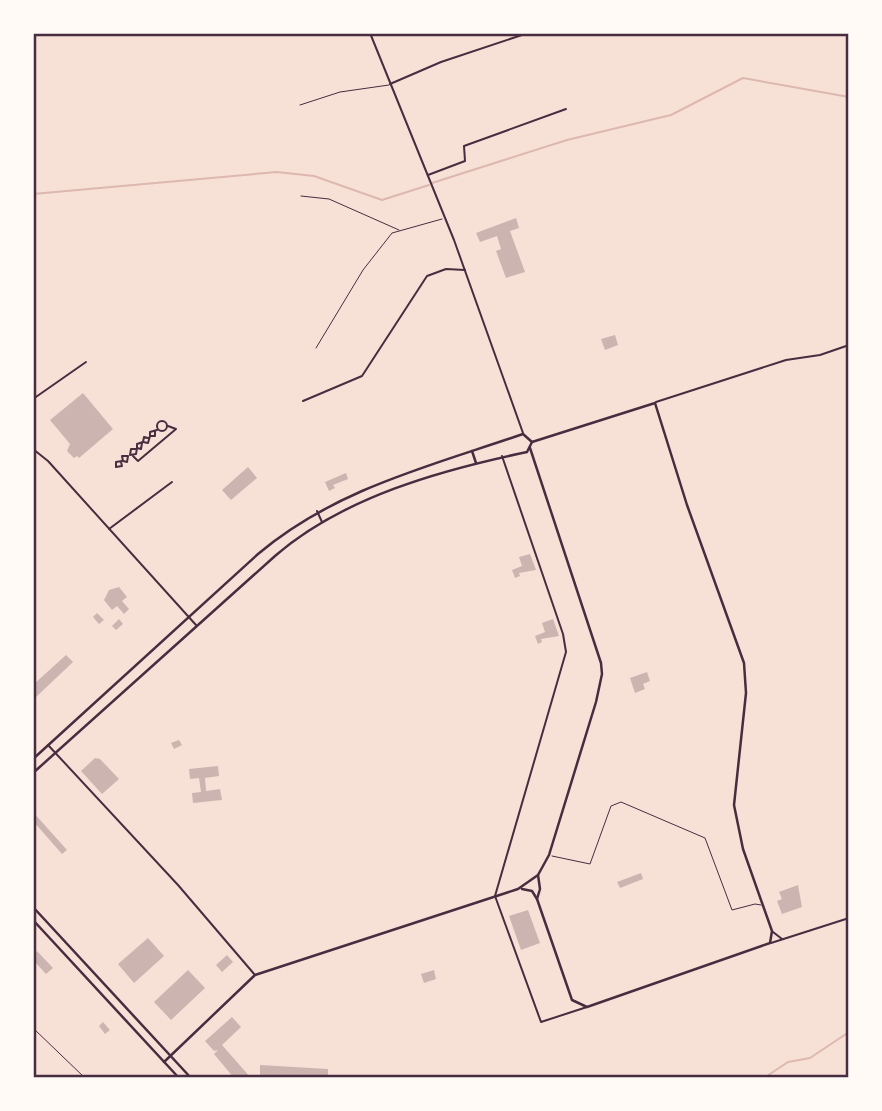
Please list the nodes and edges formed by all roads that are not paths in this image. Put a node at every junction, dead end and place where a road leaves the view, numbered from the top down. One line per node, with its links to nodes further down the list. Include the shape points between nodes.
1 (370, 33): 3 (street)
2 (528, 33): 3 (street)
3 (389, 85): 4 (lane, via 340,92); 6 (street)
4 (300, 105)
5 (566, 109): 6 (street, via 464,146 465,161)
6 (427, 176): 8 (street)
7 (301, 196): 9 (lane, via 329,199)
8 (445, 218): 9 (lane); 10 (street)
9 (401, 231): 12 (lane, via 392,233 363,270)
10 (465, 270): 15 (street, via 446,269 427,276 362,376); 19 (street)
11 (849, 345): 16 (street, via 786,360)
12 (316, 348)
13 (86, 362): 14 (street)
14 (33, 399)
15 (303, 401)
16 (655, 403): 20 (street); 44 (street, via 744,663 746,692 734,805)
17 (168, 426): 18 (street); 18 (street, via 161,421); 25 (street, via 176,429 138,461)
18 (159, 429): 22 (street, via 143,438)
19 (523, 434): 20 (street); 24 (street)
20 (531, 443): 23 (street)
21 (33, 449): 32 (street)
22 (136, 449): 25 (street); 25 (street, via 130,450)
23 (530, 449): 26 (street); 39 (street, via 599,651 602,674)
24 (472, 452): 27 (street); 30 (street, via 391,478)
25 (130, 455): 28 (street, via 116,462)
26 (502, 456): 27 (street); 42 (street, via 566,652)
27 (476, 463): 31 (street)
28 (112, 471)
29 (172, 482): 32 (street)
30 (317, 511): 31 (street); 33 (street, via 268,546)
31 (322, 522): 34 (street, via 291,542)
32 (108, 530): 33 (street)
33 (188, 618): 34 (street); 35 (street)
34 (197, 626): 36 (street)
35 (48, 746): 36 (street); 37 (street)
36 (55, 754): 38 (street); 51 (street)
37 (33, 759)
38 (33, 773)
39 (549, 855): 40 (street); 44 (lane, via 590,864 611,806 621,802 705,838 732,910)
40 (538, 875): 41 (street); 43 (street)
41 (518, 889): 42 (street); 43 (street, via 532,891)
42 (495, 896): 51 (street); 52 (street, via 541,1022)
43 (537, 899): 52 (street, via 572,1000)
44 (763, 906): 48 (street)
45 (33, 907): 54 (street)
46 (849, 918): 49 (street)
47 (33, 920): 55 (street)
48 (772, 931): 49 (street); 50 (street)
49 (782, 939): 50 (street)
50 (770, 943): 52 (street)
51 (255, 975): 54 (street)
52 (587, 1007)
53 (33, 1028): 56 (lane)
54 (170, 1054): 55 (street); 58 (street)
55 (164, 1062): 57 (street)
56 (85, 1078)
57 (179, 1078)
58 (191, 1078)

